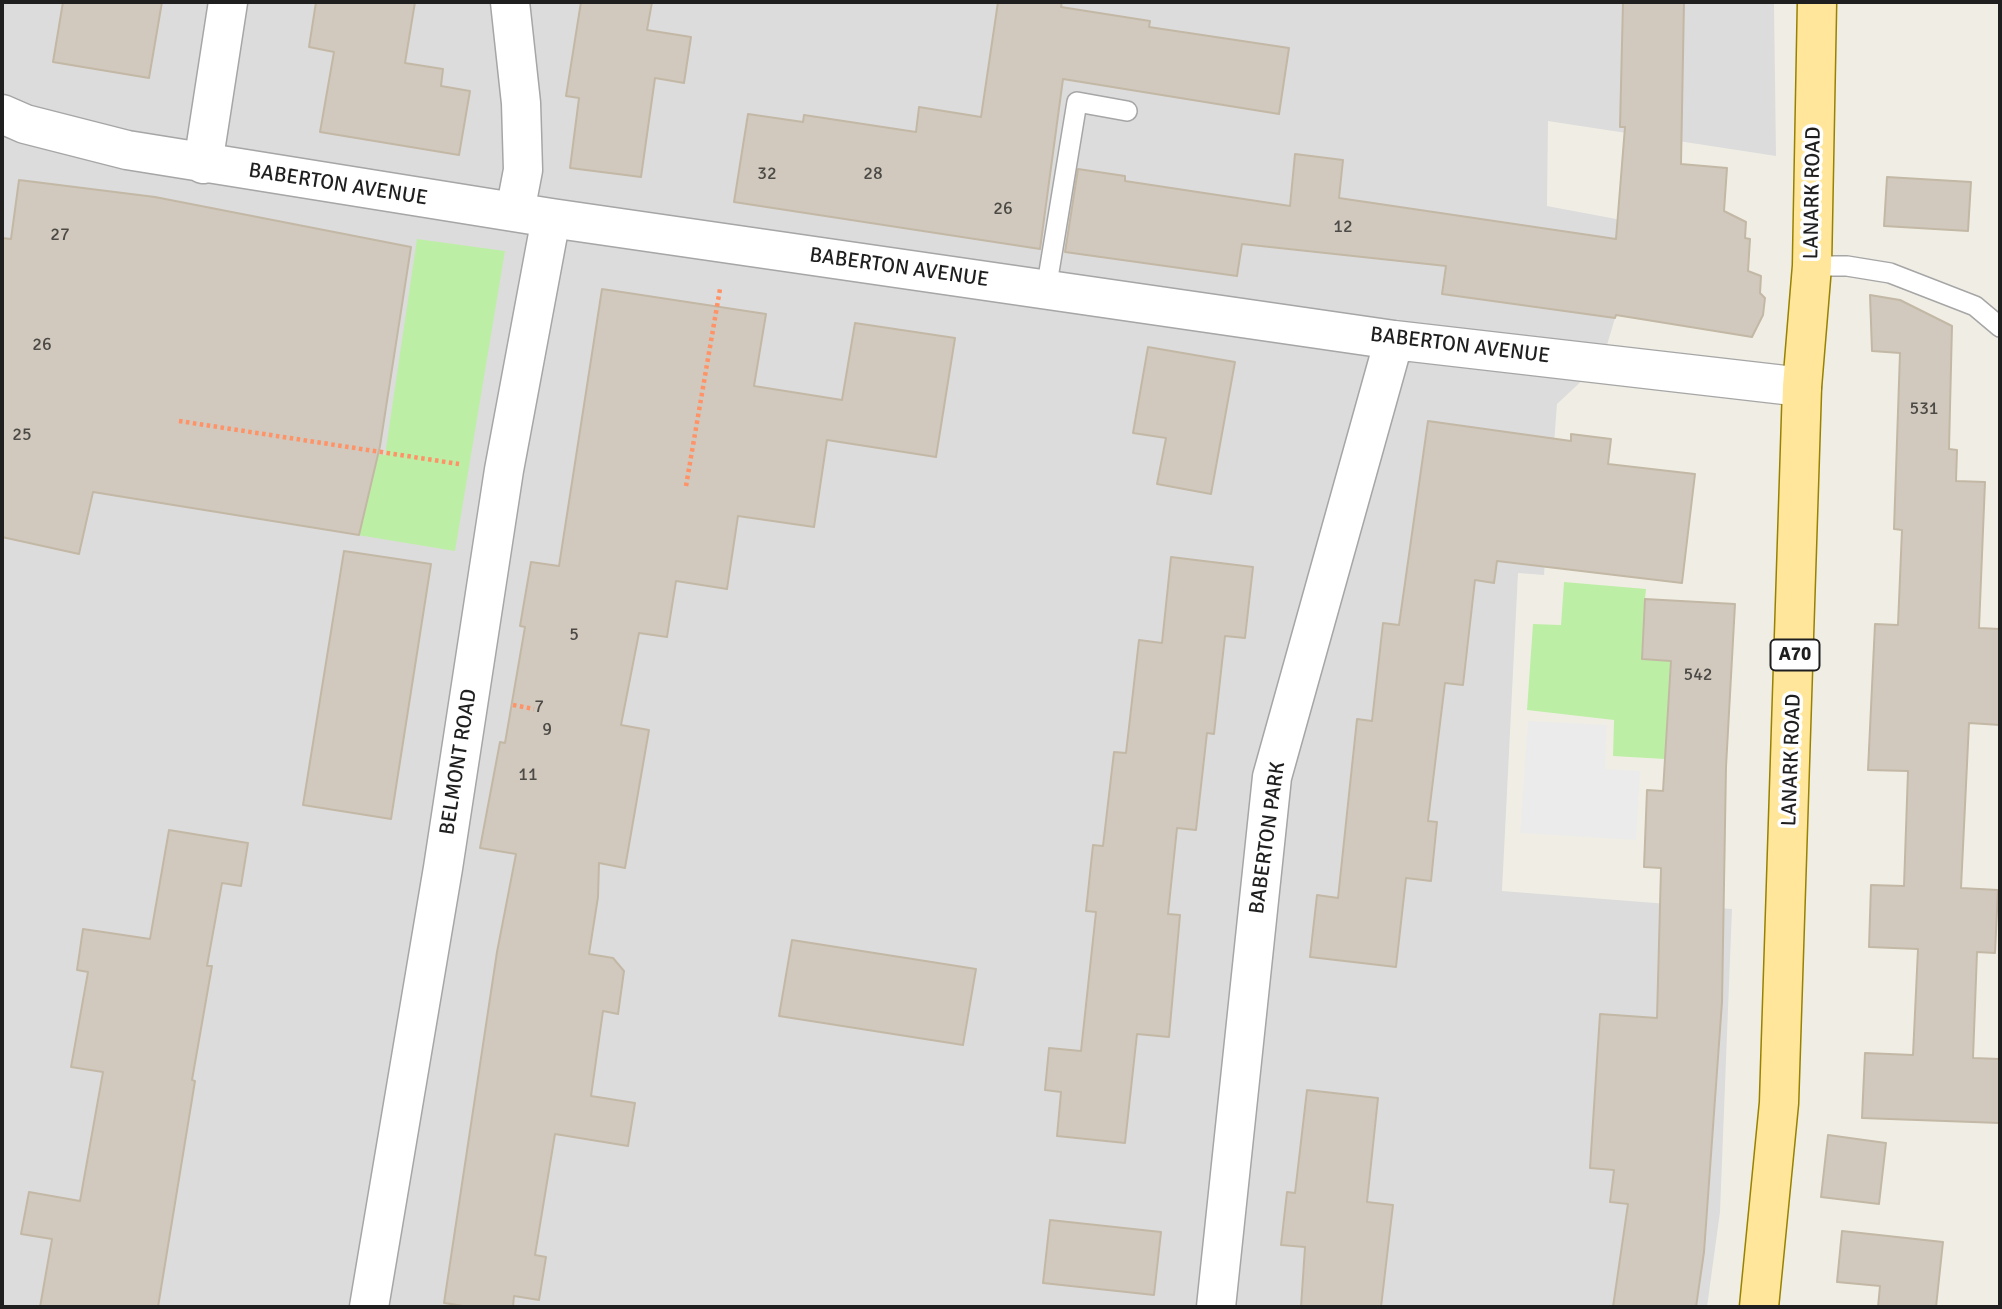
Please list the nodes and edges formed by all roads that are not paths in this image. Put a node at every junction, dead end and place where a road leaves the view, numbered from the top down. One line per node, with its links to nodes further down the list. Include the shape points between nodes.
1 (228, 2): 6 (street)
2 (510, 2): 7 (street, BELMONT ROAD, via 523,170)
3 (1817, 2): 8 (main road, LANARK ROAD / A70)
4 (1127, 111): 9 (lane, via 1076,102)
5 (2, 114): 6 (street, BABERTON AVENUE, via 127,150)
6 (203, 164): 7 (street, BABERTON AVENUE)
7 (533, 215): 9 (street, BABERTON AVENUE); 13 (street, BELMONT ROAD, via 504,470)
8 (1812, 266): 10 (lane, via 1890,273 1975,306); 12 (main road, LANARK ROAD / A70)
9 (1046, 290): 11 (street, BABERTON AVENUE)
10 (2000, 327)
11 (1394, 340): 12 (street, BABERTON AVENUE); 14 (street, BABERTON PARK, via 1272,777)
12 (1802, 387): 15 (main road, LANARK ROAD / A70, via 1780,1089)
13 (369, 1307)
14 (1216, 1307)
15 (1759, 1307)

